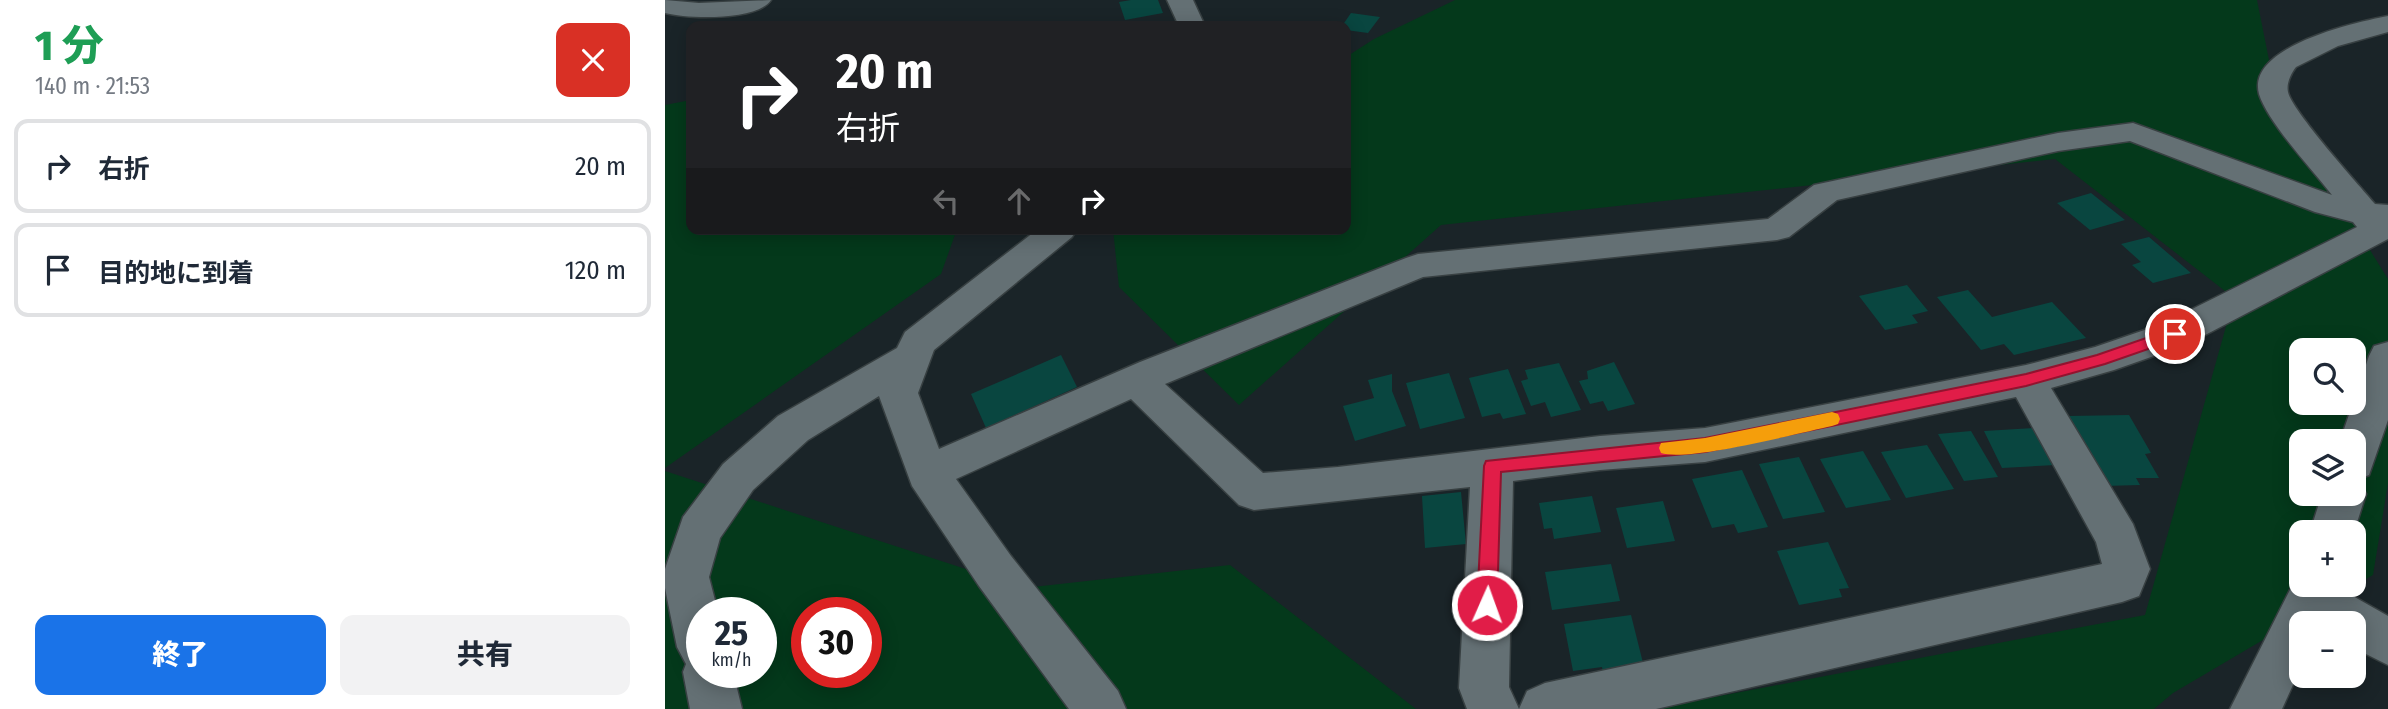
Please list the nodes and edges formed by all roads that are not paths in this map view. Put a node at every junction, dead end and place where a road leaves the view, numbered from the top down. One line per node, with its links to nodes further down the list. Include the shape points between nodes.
1 (758, 0): 3 (street, via 713,9 676,9)
2 (1180, 0): 4 (street)
3 (665, 4)
4 (1190, 21)
5 (2388, 24): 6 (street, via 2297,54 2278,71 2273,92 2284,113)
6 (2380, 229): 10 (street, via 2133,132 2058,142 1826,192 1777,229 1418,266); 11 (street, via 2175,334)
7 (1052, 235): 9 (street, via 918,342)
8 (2388, 356): 12 (street)
9 (912, 358): 14 (street, via 898,393); 15 (street, via 793,428 738,477 699,531 686,578)
10 (1136, 380): 13 (street, via 1254,492); 14 (street)
11 (2026, 380): 13 (street, via 1705,445); 23 (street, via 2117,538 2127,569 2122,581)
12 (2365, 429)
13 (1492, 466): 22 (street, via 1484,688)
14 (927, 473): 21 (street)
15 (690, 597)
16 (2310, 597): 24 (street)
17 (2322, 597): 18 (street)
18 (2388, 642)
19 (711, 688): 20 (street)
20 (716, 709)
21 (1100, 709)
22 (1493, 709)
23 (1545, 709)
24 (2256, 709)

